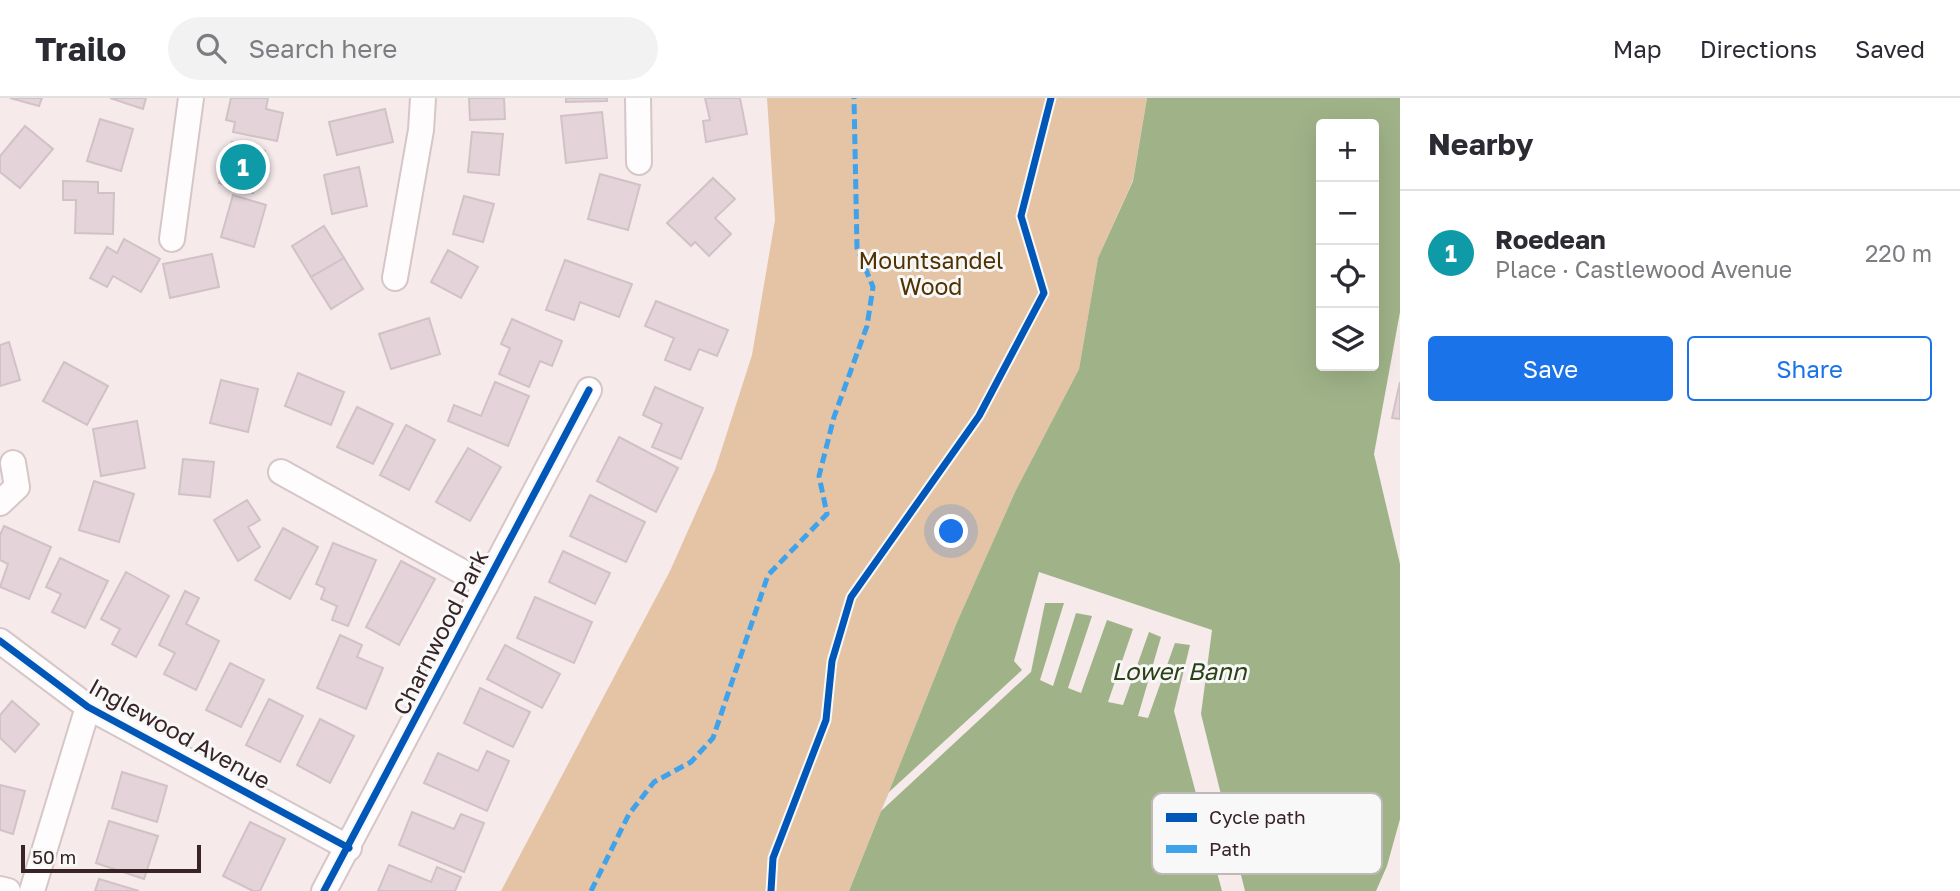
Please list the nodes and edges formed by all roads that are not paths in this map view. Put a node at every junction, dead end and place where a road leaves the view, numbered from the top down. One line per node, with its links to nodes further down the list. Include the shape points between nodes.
1 (191, 98): 5 (street)
2 (423, 98): 6 (street)
3 (638, 98): 4 (street)
4 (639, 162)
5 (172, 239)
6 (396, 278)
7 (589, 390): 11 (street, Charnwood Park)
8 (13, 463): 10 (street, via 18,487)
9 (281, 472): 11 (street, Charnwood Park)
10 (0, 503)
11 (486, 585): 14 (street, Charnwood Park)
12 (0, 641): 13 (street, Inglewood Avenue)
13 (88, 707): 14 (street, Inglewood Avenue); 17 (street)
14 (349, 848): 18 (street, Charnwood Park)
15 (0, 889): 16 (street)
16 (8, 891)
17 (32, 891)
18 (324, 891)

